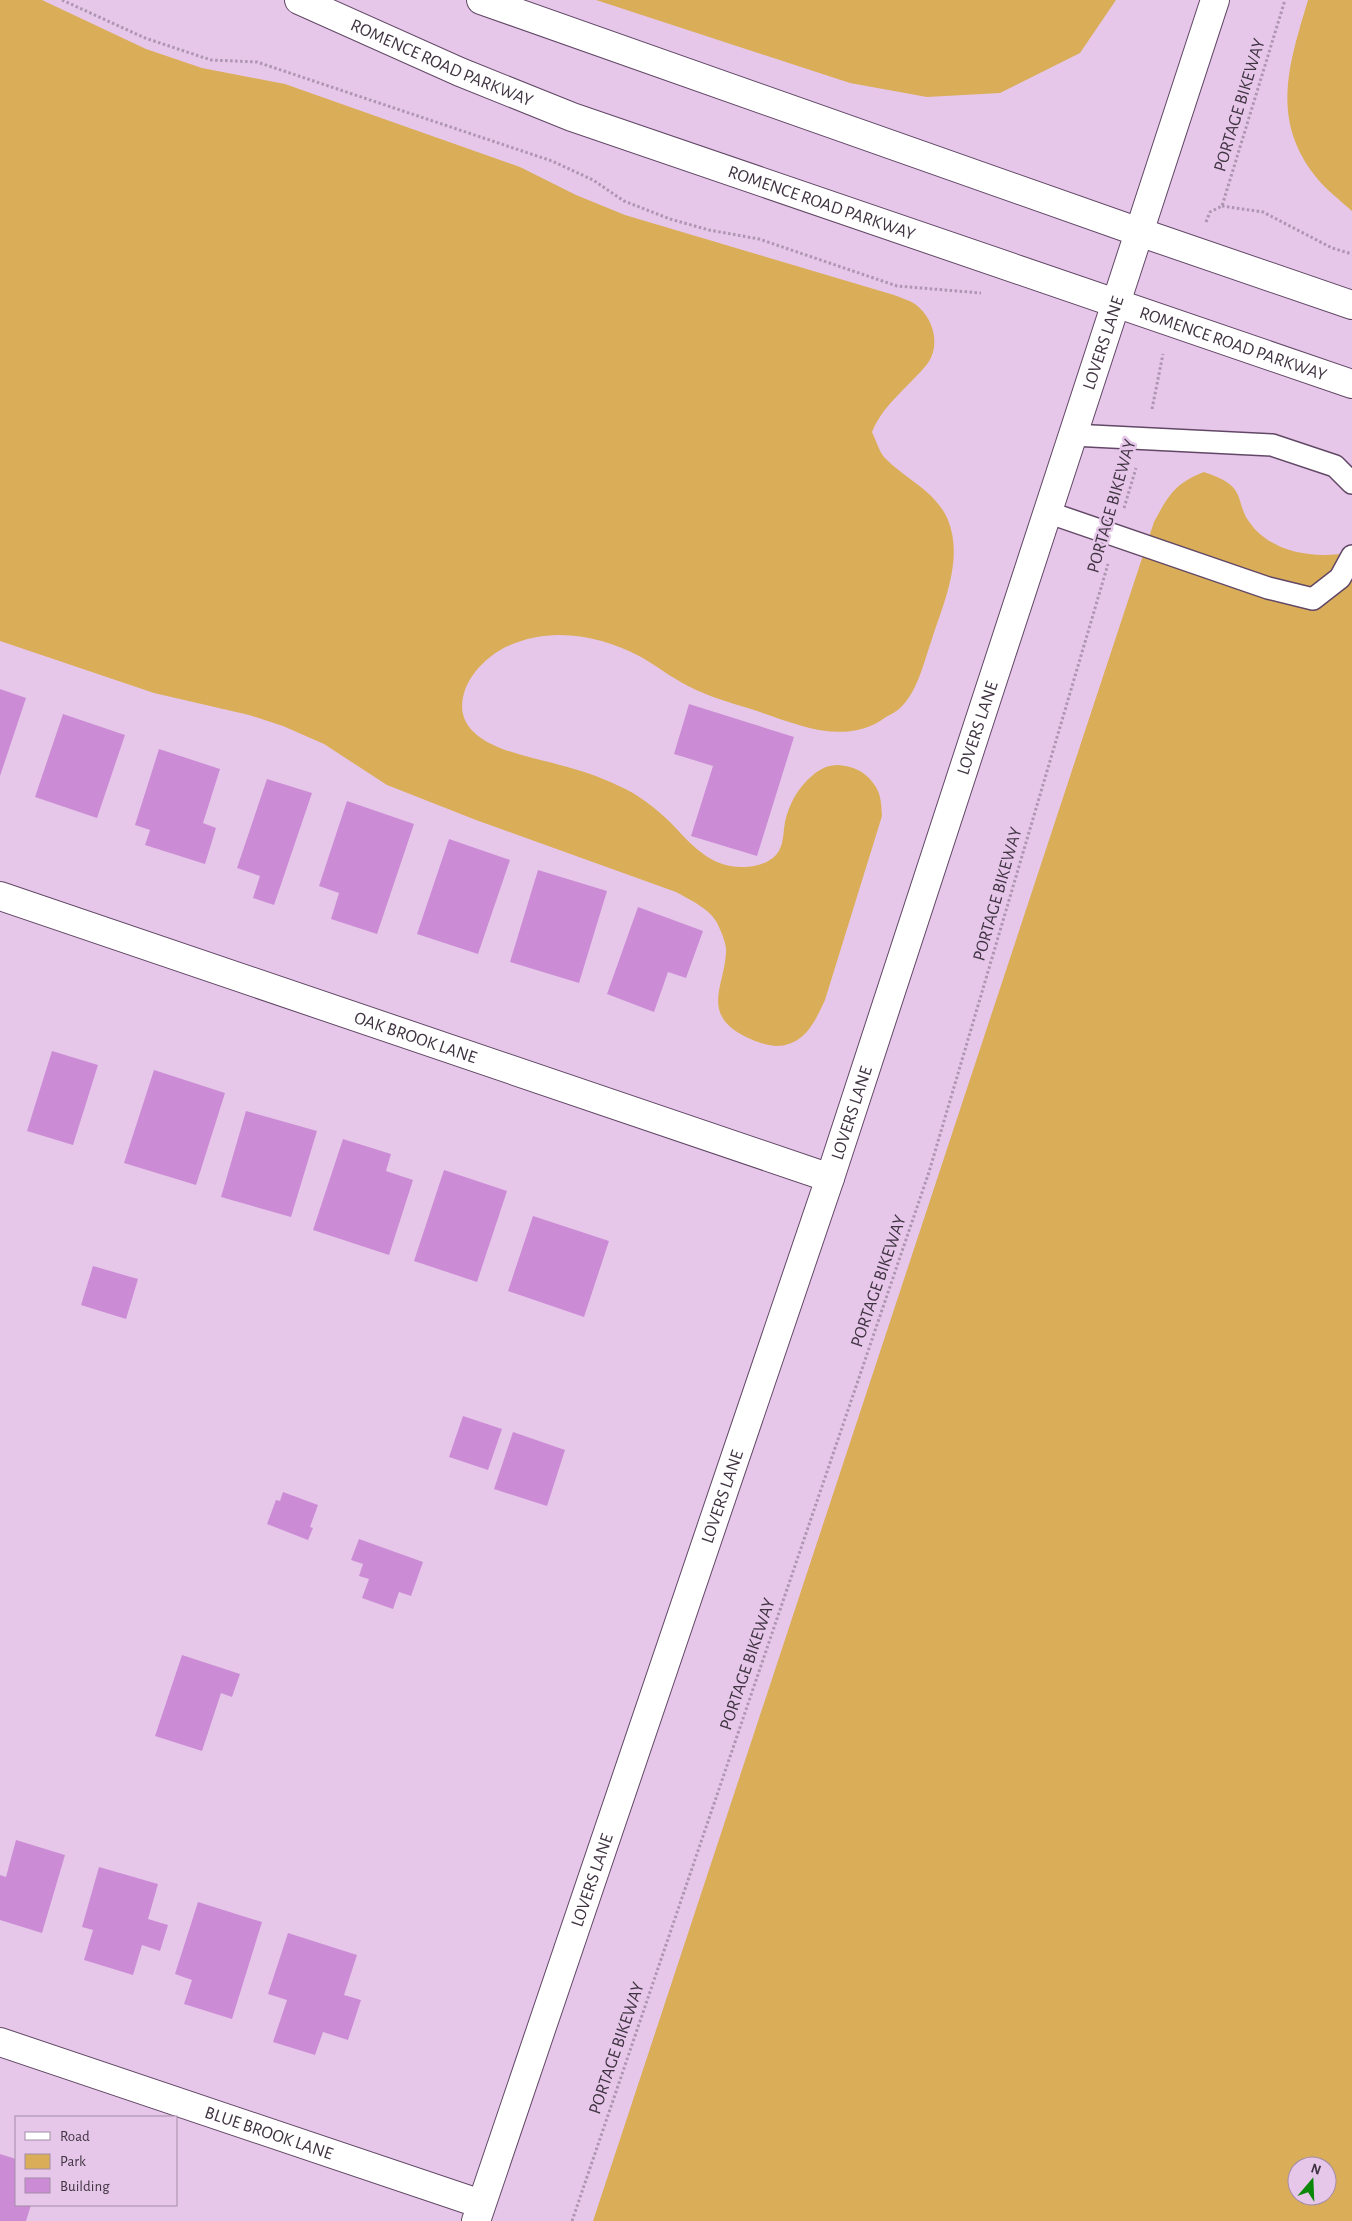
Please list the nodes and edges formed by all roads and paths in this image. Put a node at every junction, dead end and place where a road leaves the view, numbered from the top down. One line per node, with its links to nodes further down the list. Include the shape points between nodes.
1 (62, 0): 10 (path, via 154,41 211,60 257,62 552,161 593,180 624,201 670,219 759,238 896,286)
2 (299, 0): 11 (street, ROMENCE ROAD PARKWAY, via 460,72 572,117)
3 (481, 0): 8 (street)
4 (1215, 0): 8 (street, LOVERS LANE)
5 (1285, 0): 6 (path, PORTAGE BIKEWAY)
6 (1222, 206): 7 (path); 9 (path, via 1263,212 1332,248)
7 (1210, 212)
8 (1139, 232): 11 (street, LOVERS LANE); 12 (street)
9 (1352, 254)
10 (985, 293)
11 (1115, 304): 14 (street, ROMENCE ROAD PARKWAY); 15 (street, LOVERS LANE)
12 (1352, 305)
13 (1164, 349): 16 (path, PORTAGE BIKEWAY)
14 (1352, 384)
15 (1072, 435): 16 (lane); 18 (street, LOVERS LANE)
16 (1144, 439): 17 (lane, via 1272,445 1335,466); 19 (path, PORTAGE BIKEWAY)
17 (1352, 483)
18 (1047, 512): 19 (lane); 22 (street, LOVERS LANE)
19 (1116, 535): 20 (lane, via 1268,588 1313,599 1340,578); 25 (path, PORTAGE BIKEWAY, via 930,1172)
20 (1352, 556)
21 (0, 896): 22 (street, OAK BROOK LANE)
22 (830, 1178): 24 (street, LOVERS LANE)
23 (0, 2042): 24 (street, BLUE BROOK LANE)
24 (478, 2212)
25 (572, 2221)

